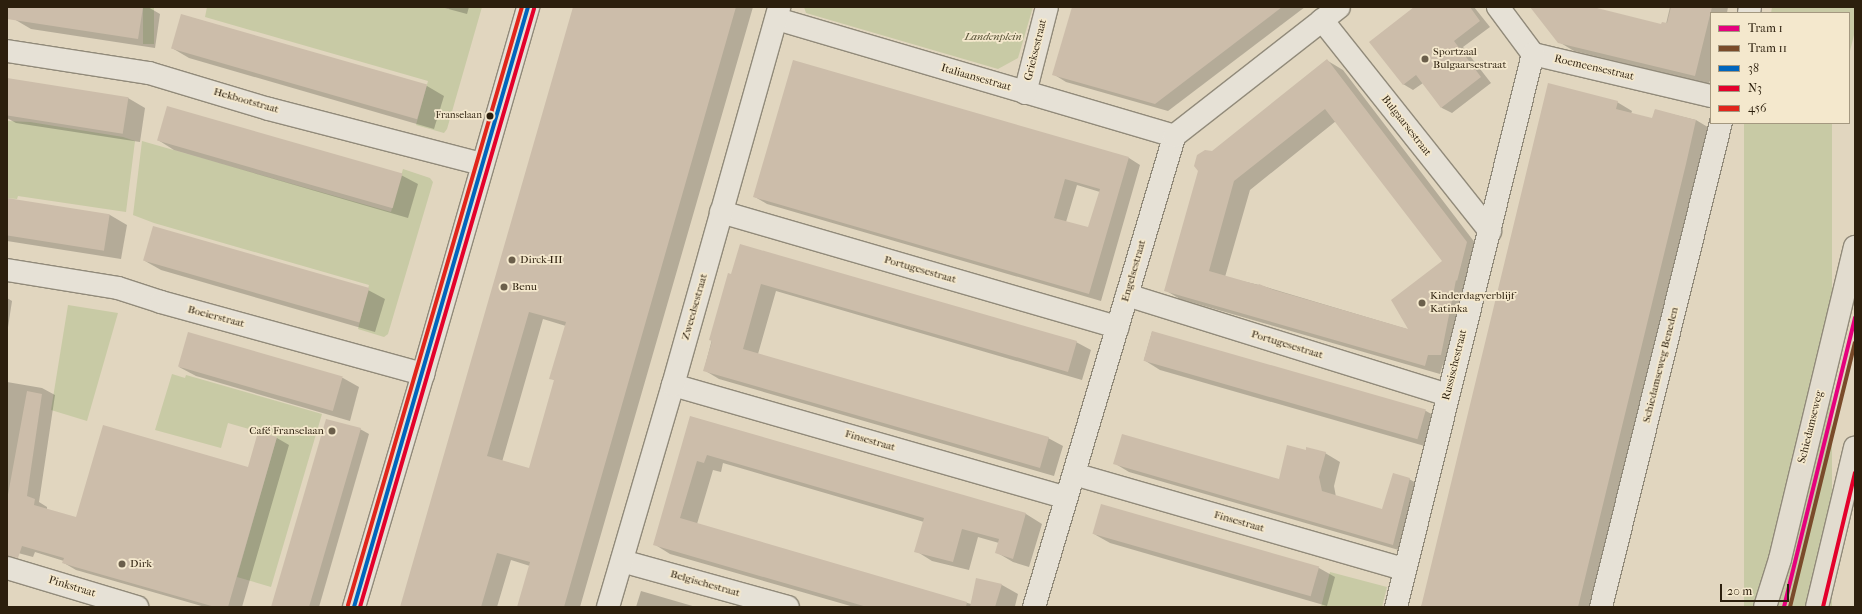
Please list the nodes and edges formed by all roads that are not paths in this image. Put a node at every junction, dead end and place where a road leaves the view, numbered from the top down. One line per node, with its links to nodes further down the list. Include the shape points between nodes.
1 (528, 7): 12 (street)
2 (1047, 7): 8 (street, Grieksestraat)
3 (1498, 7): 7 (street)
4 (778, 13): 8 (street, Italiaansestraat); 13 (street, Zweedsestraat)
5 (1331, 14): 11 (street); 14 (street, Bulgaarsestraat)
6 (7, 51): 12 (street, Hekbootstraat, via 149,73 269,108)
7 (1533, 54): 9 (street, Roemeensestraat); 14 (street, Russischestraat)
8 (1025, 93): 11 (street, Italiaansestraat)
9 (1710, 96)
10 (1721, 124): 34 (street, Schiedamseweg Beneden)
11 (1174, 136): 17 (street, Engelsestraat)
12 (482, 164): 19 (street)
13 (721, 212): 18 (street, Portugesestraat); 20 (street, Zweedsestraat)
14 (1490, 231): 21 (street, Russischestraat)
15 (1855, 247): 35 (main road, Schiedamseweg, via 1780,559)
16 (7, 270): 19 (street, Boeierstraat, via 118,288)
17 (1127, 296): 18 (street, Engelsestraat); 21 (street, Portugesestraat)
18 (1118, 327): 23 (street, Engelsestraat)
19 (423, 374): 29 (street)
20 (673, 384): 24 (street, Finsestraat); 25 (street, Zweedsestraat)
21 (1448, 395): 27 (street, Russischestraat)
22 (1855, 447): 36 (main road)
23 (1074, 474): 24 (street, Engelsestraat); 27 (street, Finsestraat)
24 (1066, 498): 32 (street, Engelsestraat)
25 (622, 561): 30 (street, Zweedsestraat); 31 (street, Belgischestraat)
26 (7, 568): 28 (street, Pinkstraat)
27 (1404, 569): 33 (street, Russischestraat)
28 (137, 607)
29 (354, 607)
30 (608, 607)
31 (788, 607)
32 (1034, 607)
33 (1396, 607)
34 (1601, 607)
35 (1765, 607)
36 (1817, 607)

